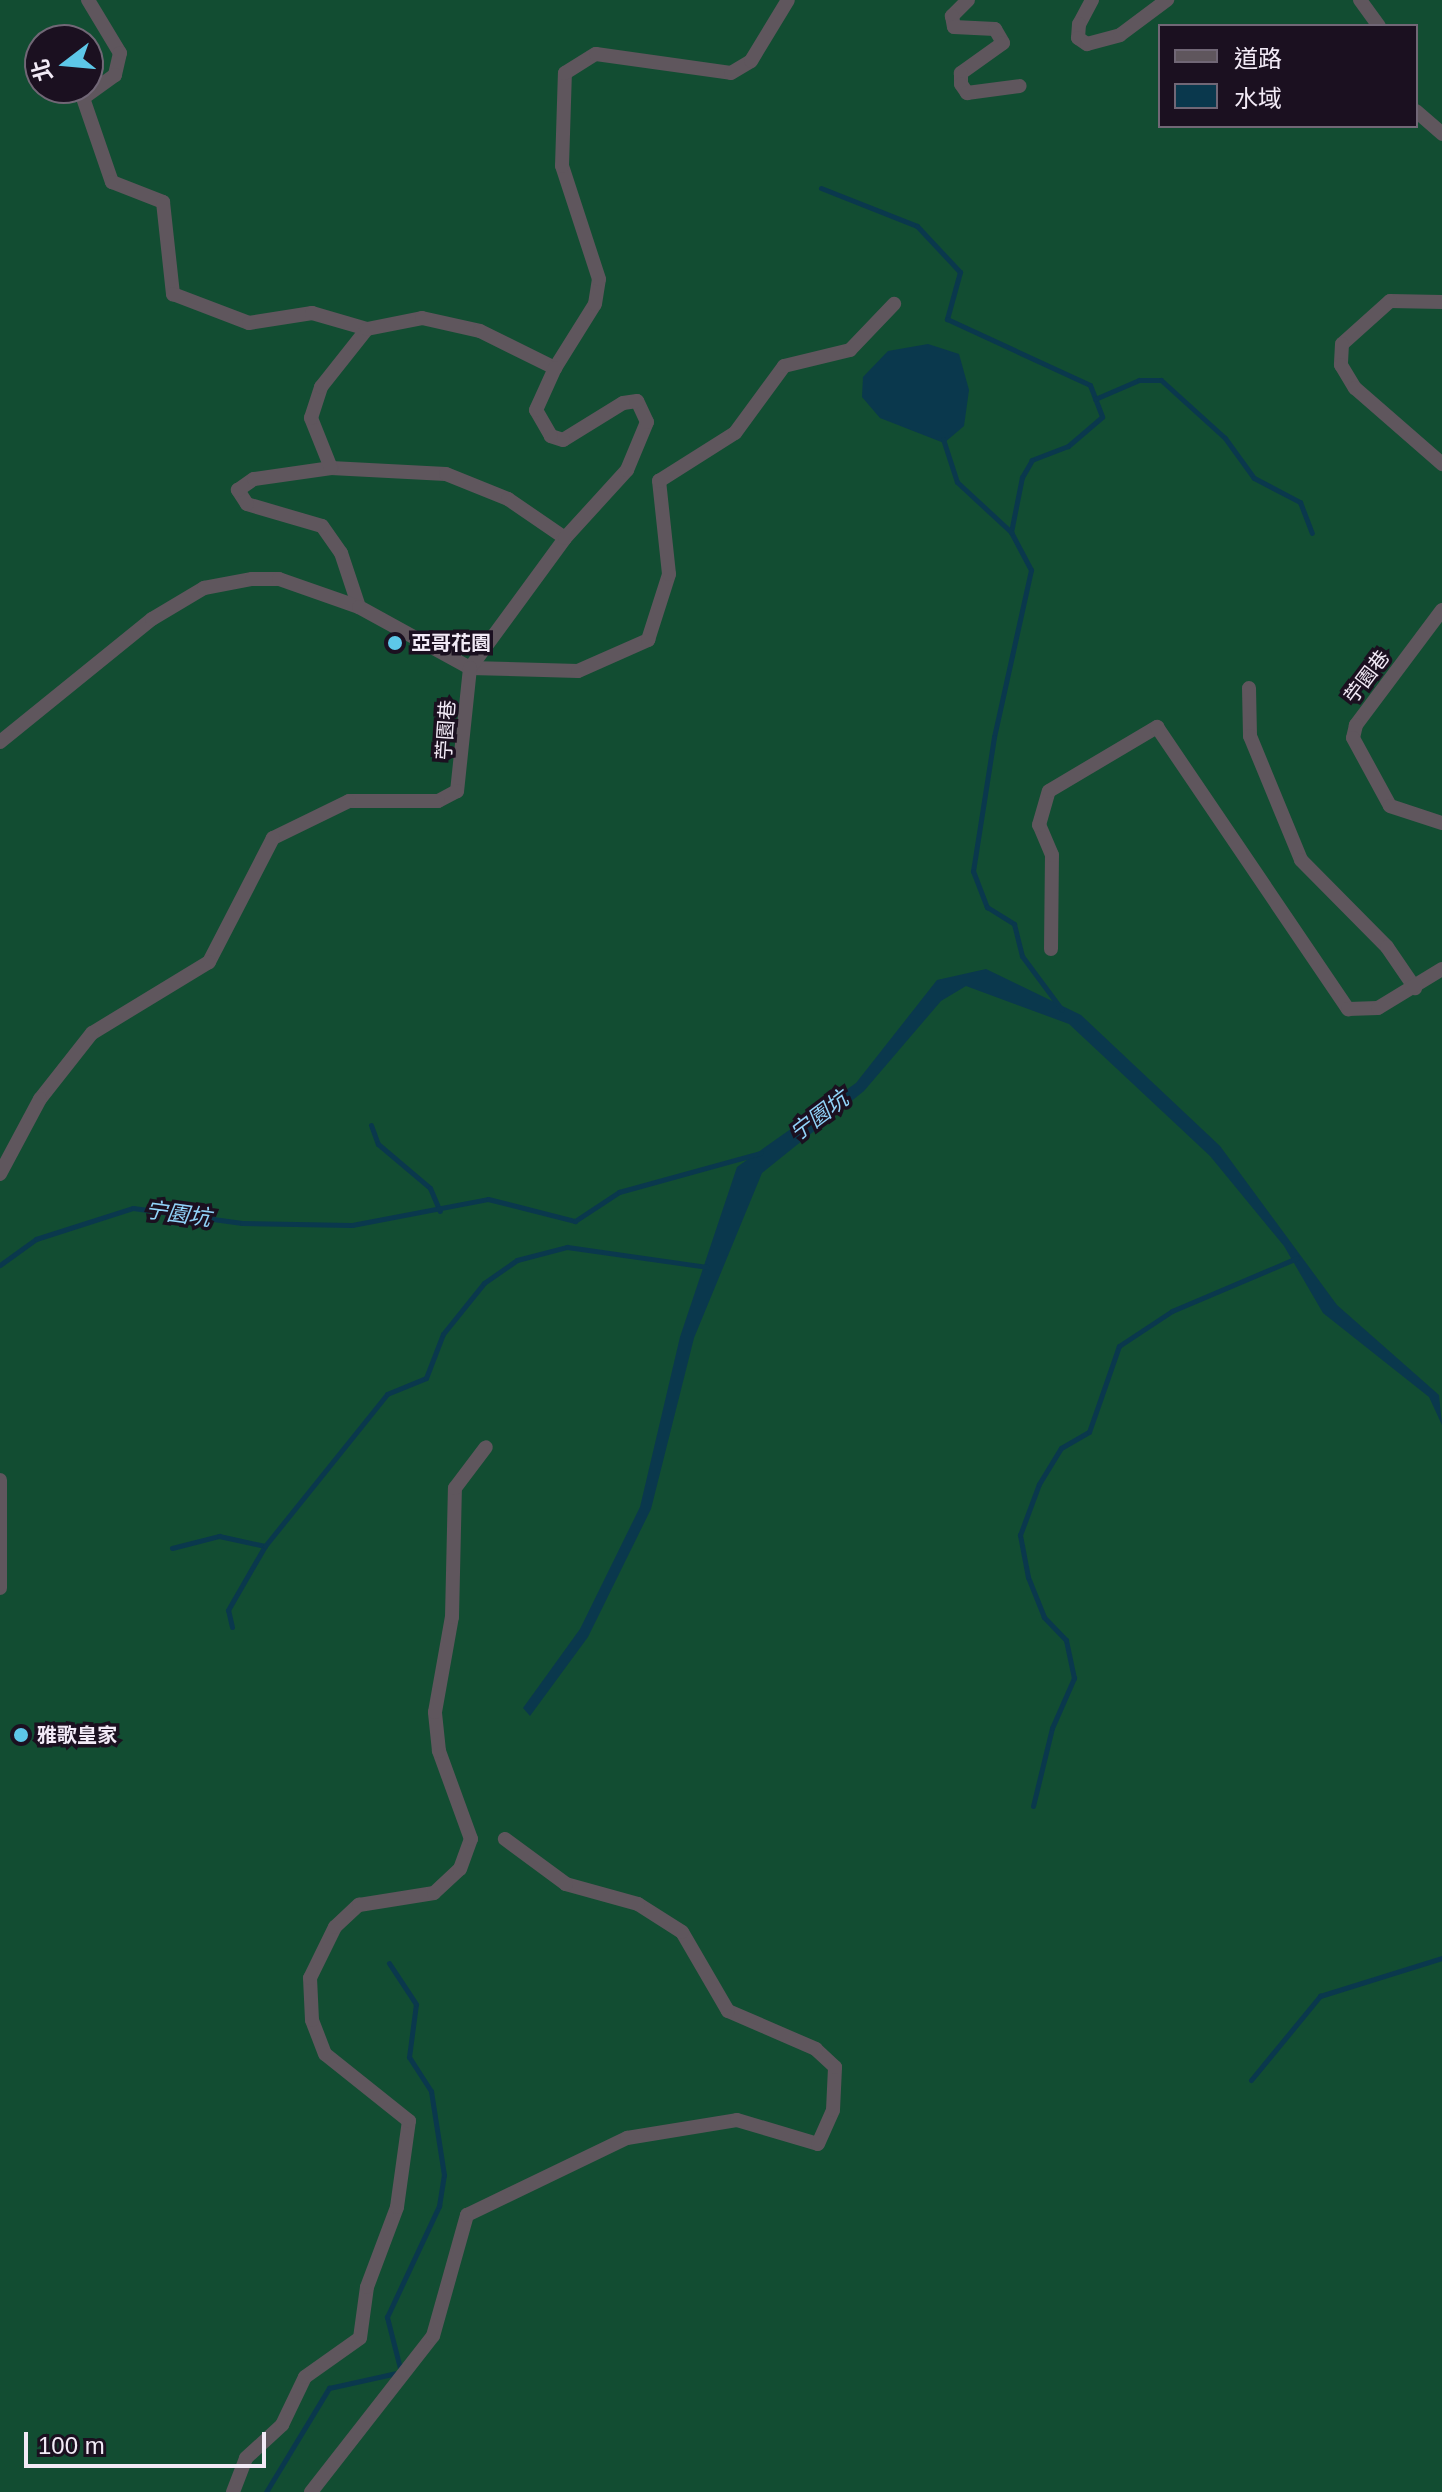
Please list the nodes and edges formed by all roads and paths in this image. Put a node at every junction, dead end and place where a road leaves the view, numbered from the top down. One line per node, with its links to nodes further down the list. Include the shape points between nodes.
1 (88, 0): 13 (street, via 120,53 115,75 83,98 112,182 163,202 173,294 249,323 312,313)
2 (788, 0): 14 (street, via 751,61 731,73 596,54 565,73 562,166 599,279 595,304)
3 (968, 0): 8 (street, via 952,16 954,27 995,29 1003,43 961,73 961,84 967,93)
4 (1092, 0): 5 (street, via 1079,24 1078,38 1087,44 1120,35)
5 (1167, 0)
6 (1360, 0): 7 (street)
7 (1378, 24)
8 (1020, 86)
9 (1418, 113): 10 (street)
10 (1442, 134)
11 (1442, 302): 15 (street, via 1390,301 1342,344 1341,365 1355,388)
12 (894, 304): 20 (street, via 850,350 784,366 735,433 659,481 669,574 648,640 578,671)
13 (367, 329): 14 (street, via 422,318 480,331); 16 (street, via 321,387 311,418)
14 (555, 368): 17 (street, via 536,410 551,436 563,440 623,403 637,401 647,422 627,470)
15 (1442, 464)
16 (331, 468): 17 (street, via 446,474 508,499); 18 (street, via 254,479 238,490 247,504 322,526 341,553)
17 (565, 538): 20 (street)
18 (359, 607): 20 (street); 22 (street, via 279,579 204,588 152,619)
19 (1442, 610): 23 (street, 苧園巷, via 1356,725 1353,738 1390,806)
20 (470, 668): 27 (street, 苧園巷, via 457,791 438,801 349,801 273,838 209,962 92,1033 40,1099)
21 (1249, 688): 26 (street, via 1250,736 1301,860 1387,947)
22 (0, 742)
23 (1442, 823)
24 (1051, 949): 26 (street, via 1052,855 1039,825 1049,791 1157,727 1348,1009 1378,1008)
25 (1442, 969): 26 (street)
26 (1415, 988)
27 (0, 1174)
28 (486, 1447): 32 (street, via 455,1488 452,1617 435,1712 439,1751 471,1839 460,1869 434,1893 359,1905 335,1927 310,1978 312,2020 325,2054 409,2121 397,2207 367,2287 360,2338 305,2377 282,2425 246,2458)
29 (0, 1480): 30 (street)
30 (0, 1588)
31 (505, 1839): 33 (street, via 566,1884 638,1904 682,1932 728,2011 816,2049 835,2067 833,2110 818,2144 737,2120 627,2138 467,2215 433,2336)
32 (233, 2492)
33 (311, 2492)

